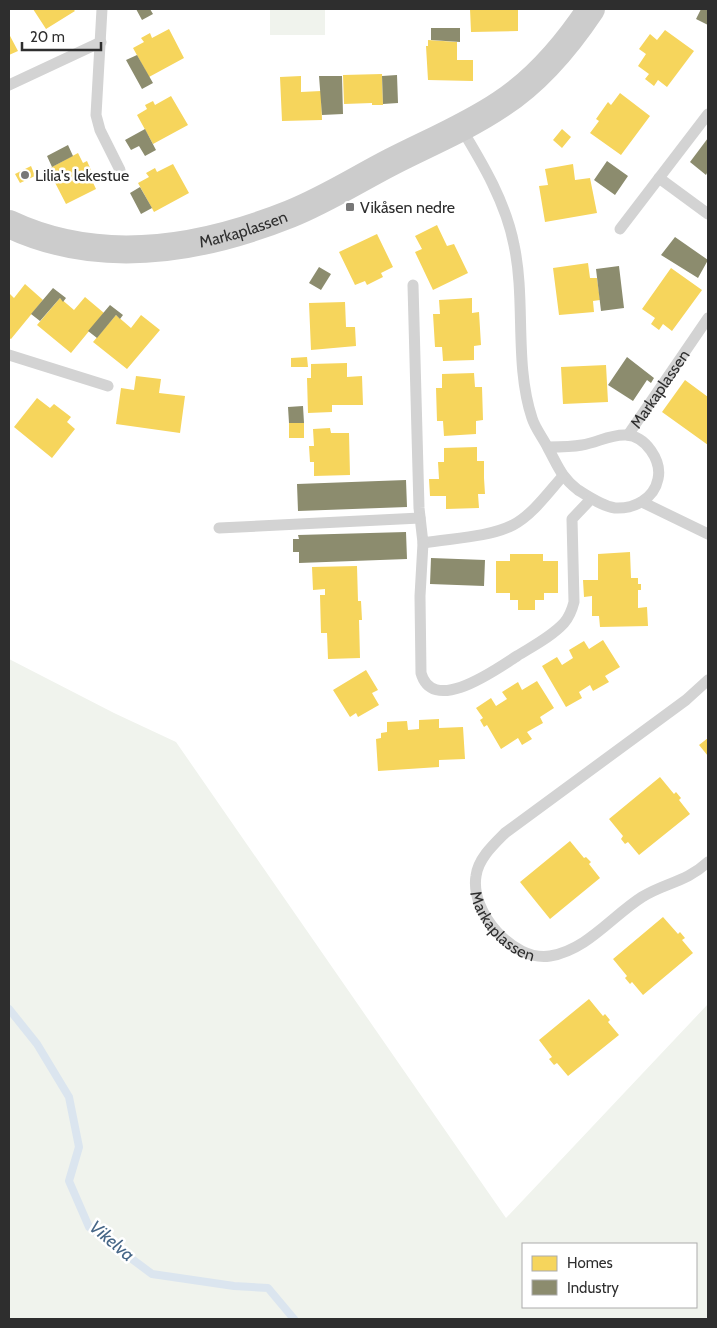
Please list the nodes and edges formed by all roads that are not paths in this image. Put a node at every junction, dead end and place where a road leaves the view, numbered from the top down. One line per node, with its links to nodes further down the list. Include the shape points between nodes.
1 (102, 9): 3 (lane)
2 (591, 9): 6 (street, Markaplassen, via 570,41 542,71 502,104)
3 (101, 42): 4 (lane); 7 (lane, via 96,115)
4 (9, 85)
5 (708, 114): 8 (lane)
6 (461, 128): 10 (street, Markaplassen, via 292,213 201,243 159,249 86,248 39,236); 17 (lane, via 488,176 511,230 521,284 526,386 532,418)
7 (120, 170)
8 (659, 178): 9 (lane); 11 (lane)
9 (708, 214)
10 (9, 224)
11 (620, 229)
12 (413, 285): 21 (lane)
13 (708, 318): 16 (lane, Markaplassen)
14 (9, 356): 15 (lane)
15 (108, 386)
16 (628, 435): 17 (lane, Markaplassen, via 583,445); 20 (lane, Markaplassen, via 652,452 658,466 654,492)
17 (548, 447): 18 (lane)
18 (562, 477): 19 (lane); 24 (lane, via 514,524 478,535)
19 (591, 499): 20 (lane, via 614,508 628,508); 24 (lane, via 572,519 574,602 566,621 483,678 457,689 427,684 421,673)
20 (642, 502): 23 (lane)
21 (420, 518): 22 (lane); 24 (lane)
22 (219, 528)
23 (708, 534)
24 (422, 543)
25 (708, 680): 26 (lane, Markaplassen, via 686,700 505,833 484,856 476,875 475,888 483,912 510,943 525,953 548,956 578,946 642,898 685,879)
26 (708, 862)

